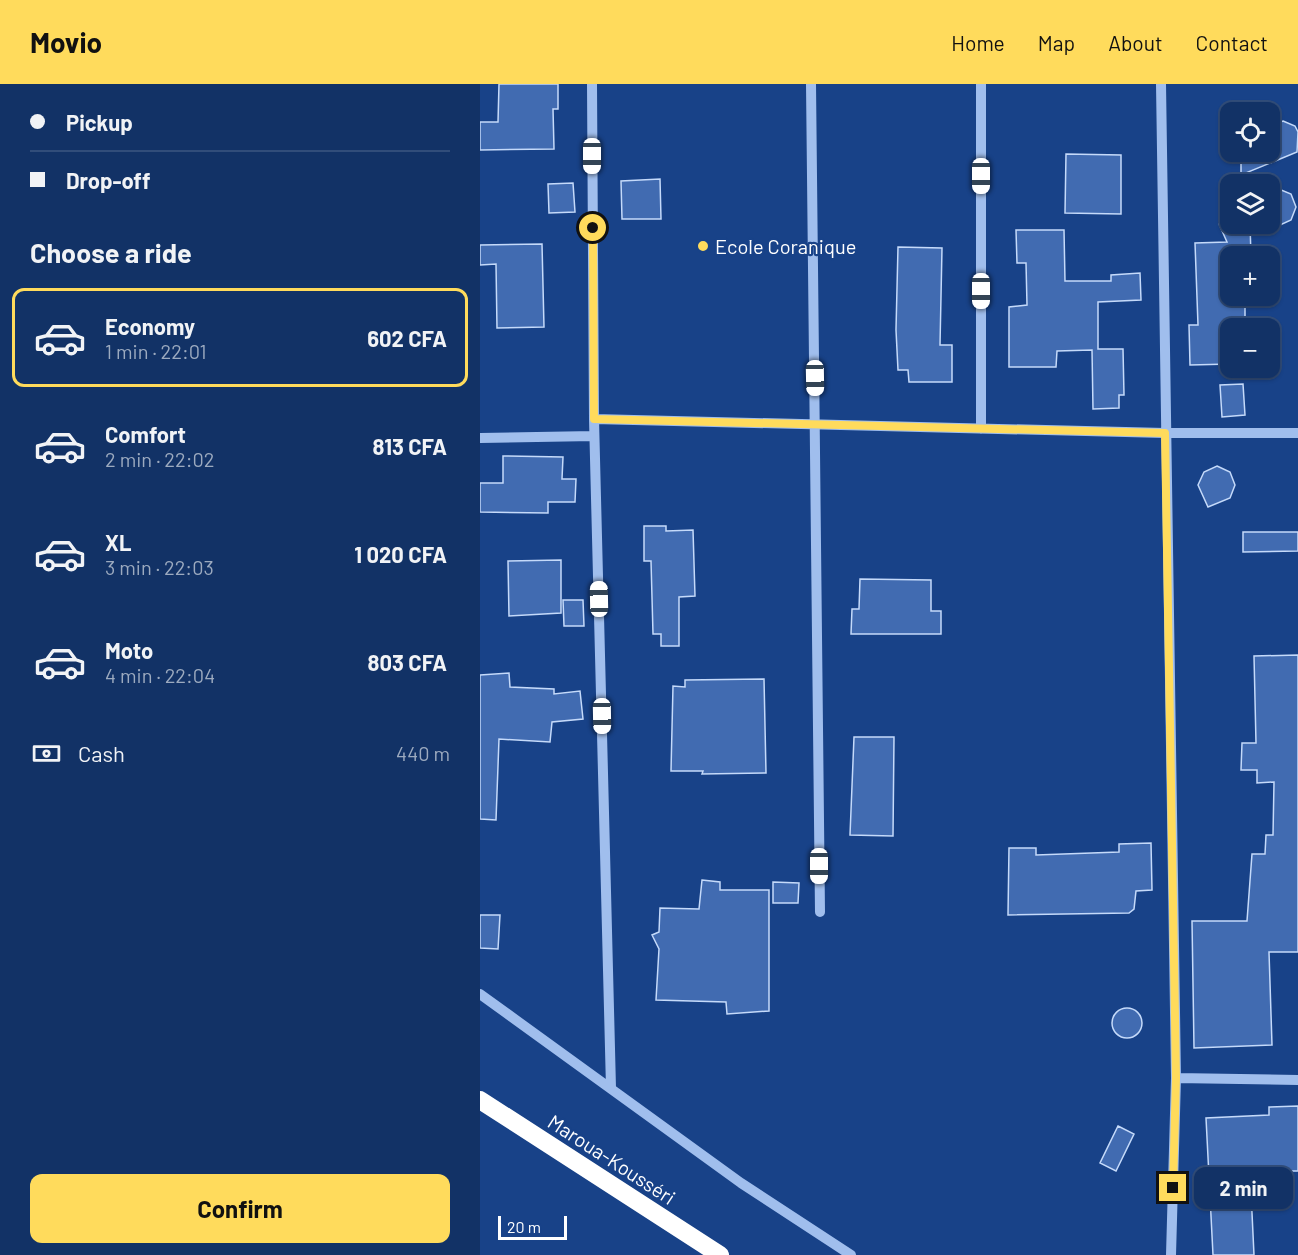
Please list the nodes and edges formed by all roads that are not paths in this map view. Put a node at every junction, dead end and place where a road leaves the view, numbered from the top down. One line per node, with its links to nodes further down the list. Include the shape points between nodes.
1 (592, 84): 5 (street)
2 (811, 84): 6 (street)
3 (981, 84): 7 (street)
4 (1161, 84): 8 (street)
5 (594, 419): 6 (street); 10 (street)
6 (816, 424): 7 (street); 12 (street)
7 (981, 429): 8 (street)
8 (1165, 433): 9 (street); 14 (street)
9 (1298, 433)
10 (594, 436): 11 (street); 16 (street)
11 (480, 438)
12 (820, 912)
13 (480, 994): 16 (street)
14 (1176, 1078): 15 (street); 20 (street)
15 (1298, 1080)
16 (611, 1088): 19 (street, via 741,1183)
17 (480, 1100): 18 (highway, Maroua-Kousséri)
18 (720, 1255)
19 (851, 1255)
20 (1172, 1255)

